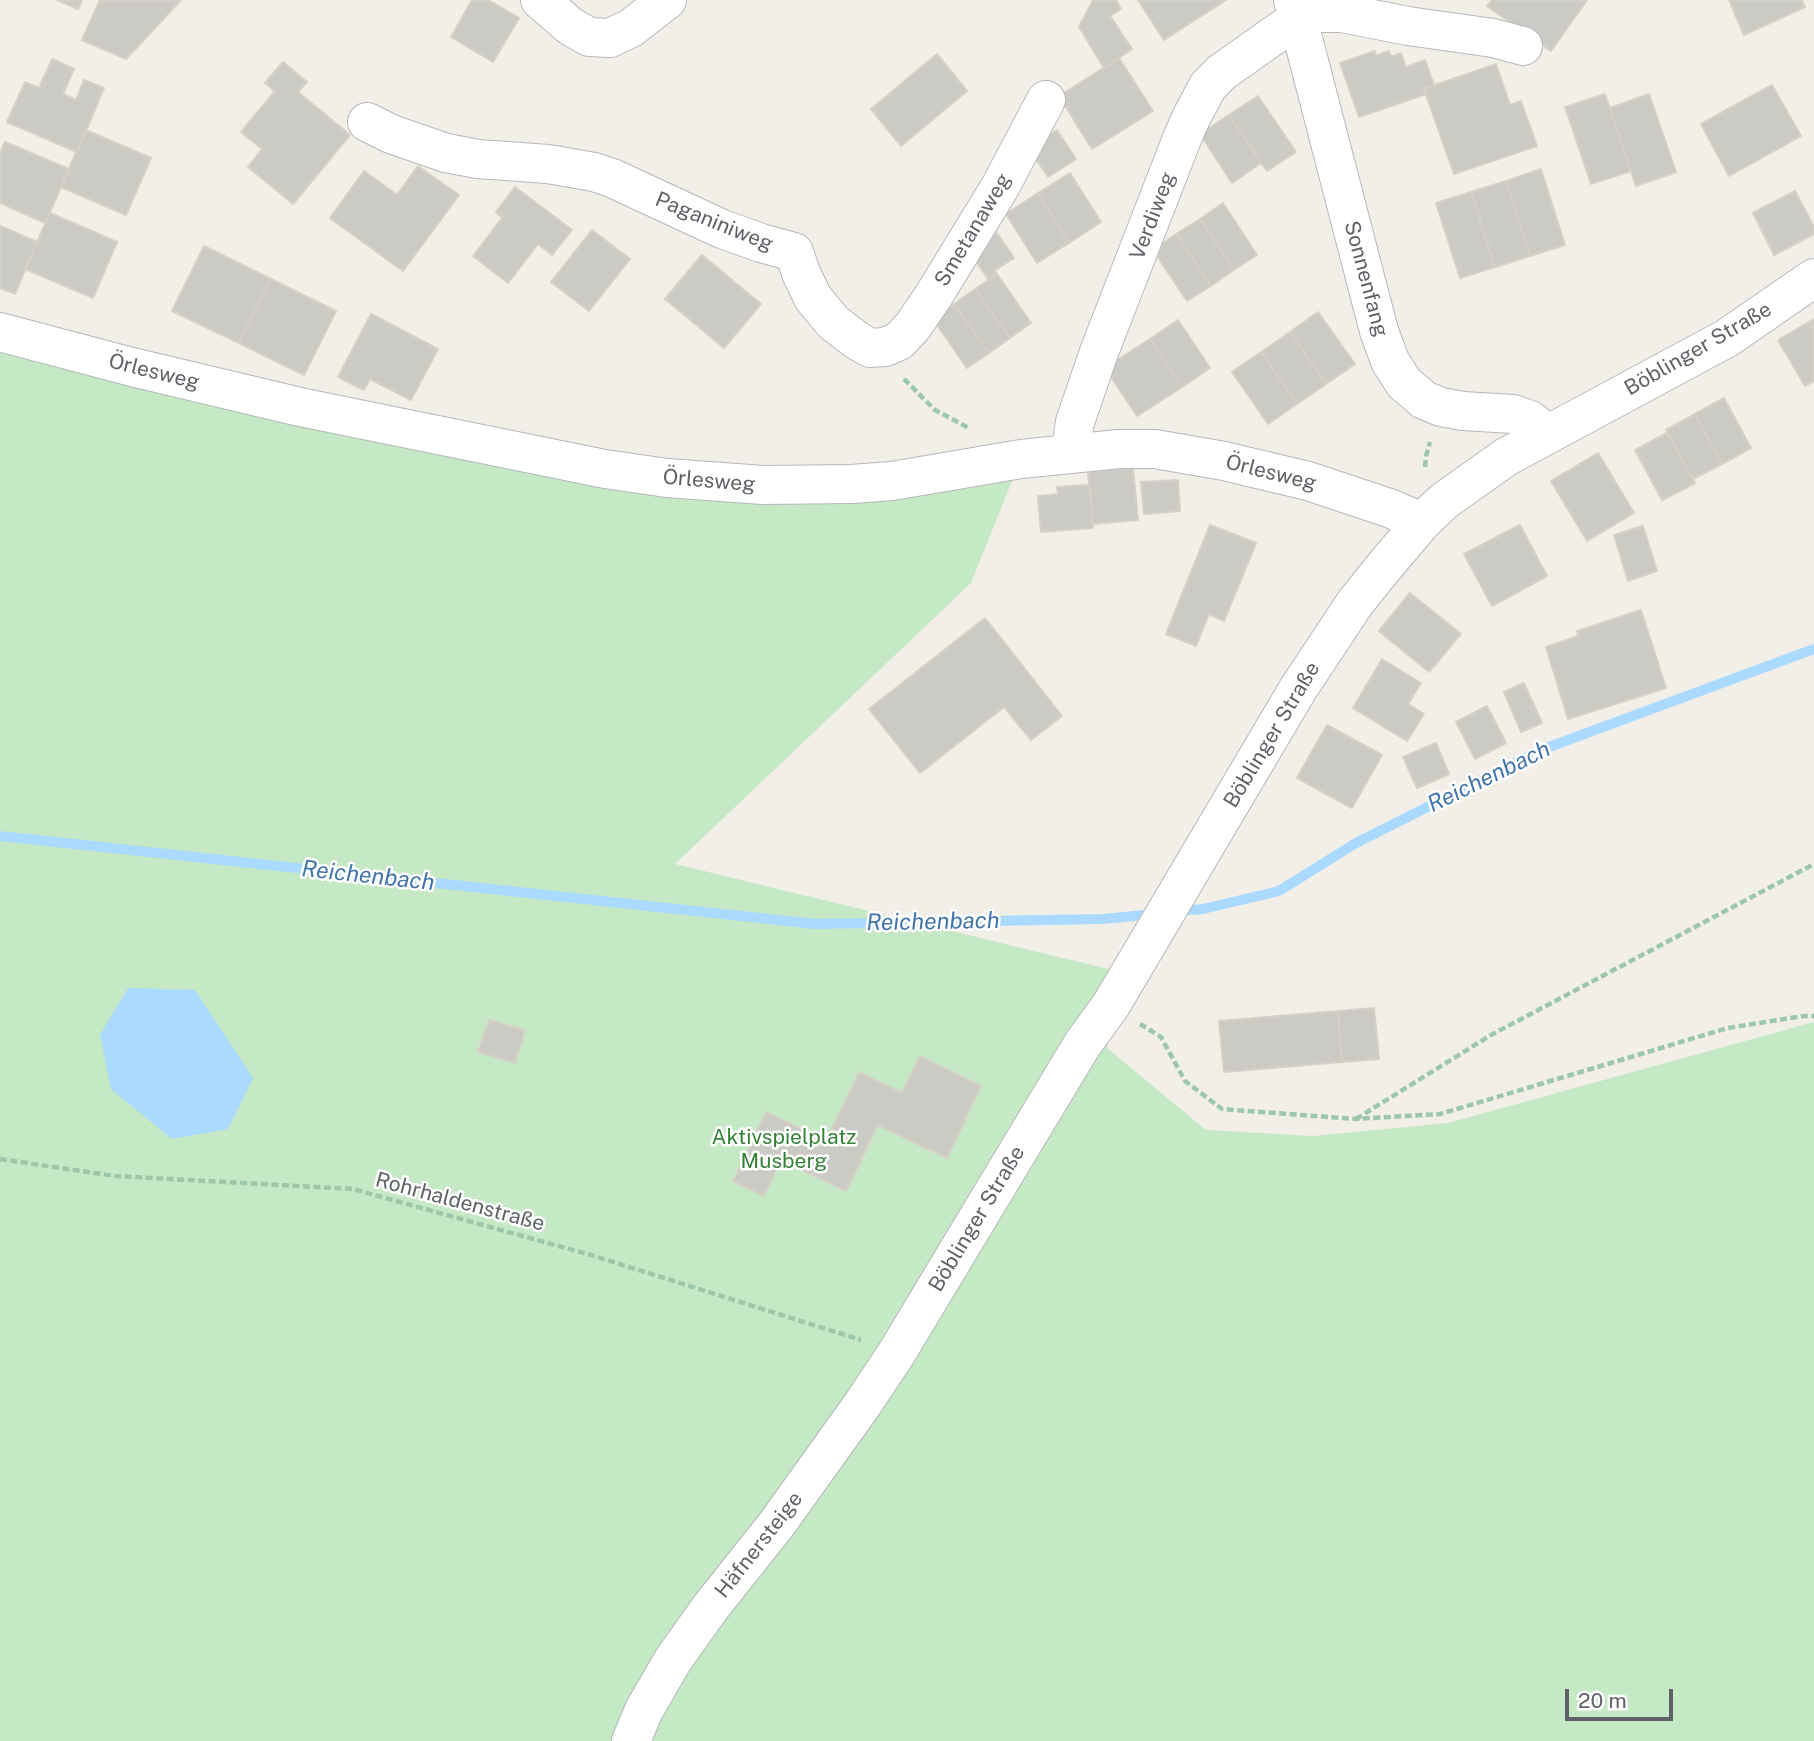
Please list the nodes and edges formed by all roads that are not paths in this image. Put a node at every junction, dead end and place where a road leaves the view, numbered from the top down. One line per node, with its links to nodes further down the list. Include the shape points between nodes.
1 (540, 0): 2 (street, via 589,37 610,38)
2 (667, 0)
3 (1295, 10): 4 (street, via 1342,13); 10 (street, Sonnenfang, via 1390,360 1404,383 1423,400 1463,411 1513,414); 11 (street, Verdiweg, via 1222,72 1196,108 1099,352 1075,422)
4 (1522, 46)
5 (1046, 100): 9 (street, Smetanaweg, via 934,295 899,341)
6 (367, 122): 9 (street, Paganiniweg, via 446,153 594,172 722,229 794,252 813,298 833,322 870,348)
7 (1814, 278): 10 (street, Böblinger Straße, via 1727,338)
8 (0, 332): 11 (street, Örlesweg, via 300,407 667,478 763,485 851,484)
9 (885, 347)
10 (1548, 433): 12 (street, Böblinger Straße, via 1476,478)
11 (1070, 454): 12 (street, Örlesweg, via 1119,449 1191,454 1308,481)
12 (1422, 522): 13 (street, Böblinger Straße, via 1355,603 1298,689)
13 (896, 1354): 14 (street, Häfnersteige, via 784,1514 673,1660)
14 (631, 1741)

